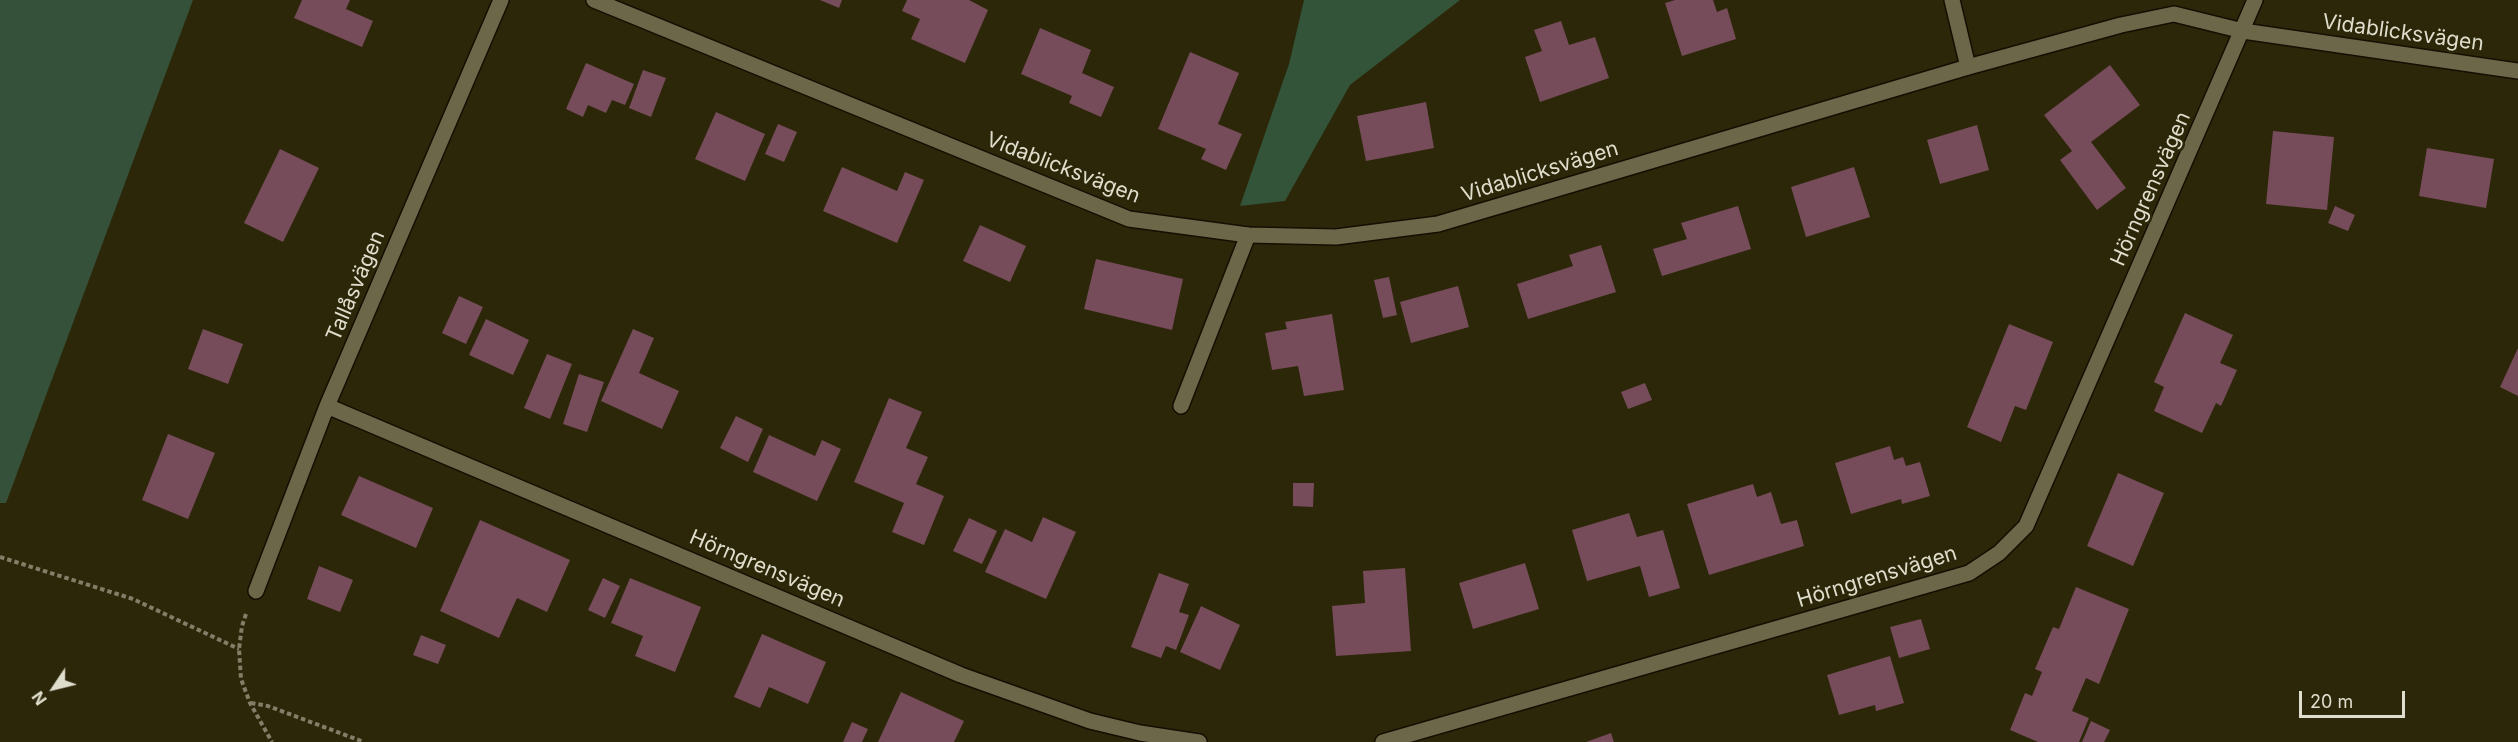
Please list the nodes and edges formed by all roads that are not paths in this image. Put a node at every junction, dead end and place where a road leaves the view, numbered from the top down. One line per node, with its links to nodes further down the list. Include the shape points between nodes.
1 (501, 0): 9 (street, Tallåsvägen)
2 (594, 0): 8 (street, Vidablicksvägen, via 1129,219)
3 (1952, 0): 6 (street)
4 (2255, 0): 5 (street, Hörngrensvägen)
5 (2243, 31): 6 (street, Vidablicksvägen, via 2174,14); 7 (street, Vidablicksvägen); 13 (street, Hörngrensvägen, via 2026,525 1999,553 1969,573)
6 (1968, 67): 8 (street, Vidablicksvägen, via 1438,224 1336,237)
7 (2518, 71)
8 (1248, 235): 10 (street)
9 (327, 405): 11 (street, Tallåsvägen); 12 (street, Hörngrensvägen, via 961,675 1090,721)
10 (1180, 406)
11 (256, 591)
12 (1199, 742)
13 (1383, 742)

